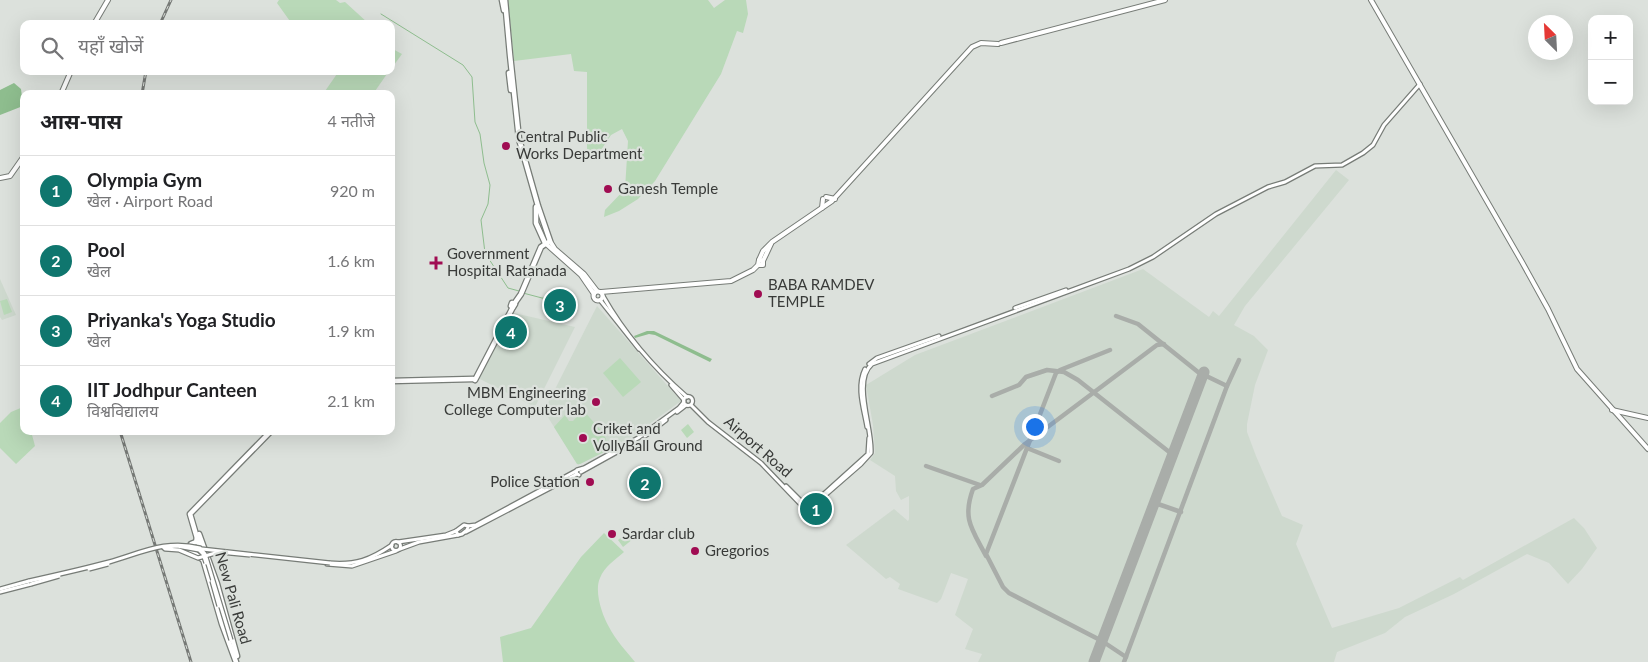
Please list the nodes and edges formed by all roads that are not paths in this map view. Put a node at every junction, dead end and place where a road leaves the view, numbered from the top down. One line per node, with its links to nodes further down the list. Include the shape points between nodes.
1 (109, 0): 5 (main road)
2 (504, 0): 13 (highway, via 516,135 535,201 536,223); 14 (highway, via 519,139)
3 (1165, 0): 11 (main road, via 1000,44 981,42 968,51)
4 (1371, 0): 7 (main road)
5 (98, 20)
6 (71, 75): 8 (main road)
7 (1421, 84): 17 (main road, Airport Road, via 1384,125 1373,145 1342,165 1315,166 1268,187 1216,214 1153,257 1132,266 872,364 864,380 871,453 807,510 761,463 708,422); 18 (main road, via 1544,302 1577,369)
8 (64, 90)
9 (20, 164): 10 (main road, via 12,175)
10 (0, 179)
11 (835, 198): 12 (main road); 12 (main road, via 825,198)
12 (822, 208): 15 (main road, via 772,242 753,270 731,281 612,291)
13 (544, 241): 14 (highway); 15 (main road); 16 (highway, via 474,380)
14 (550, 241): 15 (main road, via 584,274)
15 (600, 295): 17 (main road, Airport Road)
16 (395, 382)
17 (688, 402): 22 (main road, via 638,438)
18 (1612, 410): 19 (main road); 21 (main road)
19 (1648, 418)
20 (269, 435): 26 (highway, via 192,514)
21 (1648, 449)
22 (579, 472): 23 (main road, via 476,525); 24 (main road)
23 (468, 526): 24 (main road); 25 (main road, via 462,526)
24 (466, 532): 25 (main road)
25 (457, 533): 27 (main road); 34 (main road)
26 (200, 540): 28 (highway); 30 (highway); 36 (highway, New Pali Road); 37 (highway, New Pali Road)
27 (398, 542): 29 (main road); 34 (main road)
28 (191, 544)
29 (392, 545): 34 (main road); 39 (main road, via 355,563)
30 (209, 546)
31 (163, 547): 38 (main road, bridge, via 198,558 219,552); 40 (main road, bridge, via 98,567); 42 (main road, bridge, via 177,546 202,552)
32 (202, 548): 38 (main road, bridge); 40 (main road, bridge, via 163,545); 42 (main road, bridge)
33 (190, 550): 36 (highway)
34 (398, 550): 39 (main road, via 356,566)
35 (212, 553): 37 (highway)
36 (203, 560): 42 (highway, New Pali Road)
37 (210, 561): 42 (highway, New Pali Road)
38 (330, 564): 39 (main road)
39 (335, 564)
40 (28, 583): 41 (main road)
41 (0, 591)
42 (231, 642): 43 (highway, New Pali Road)
43 (237, 662)

